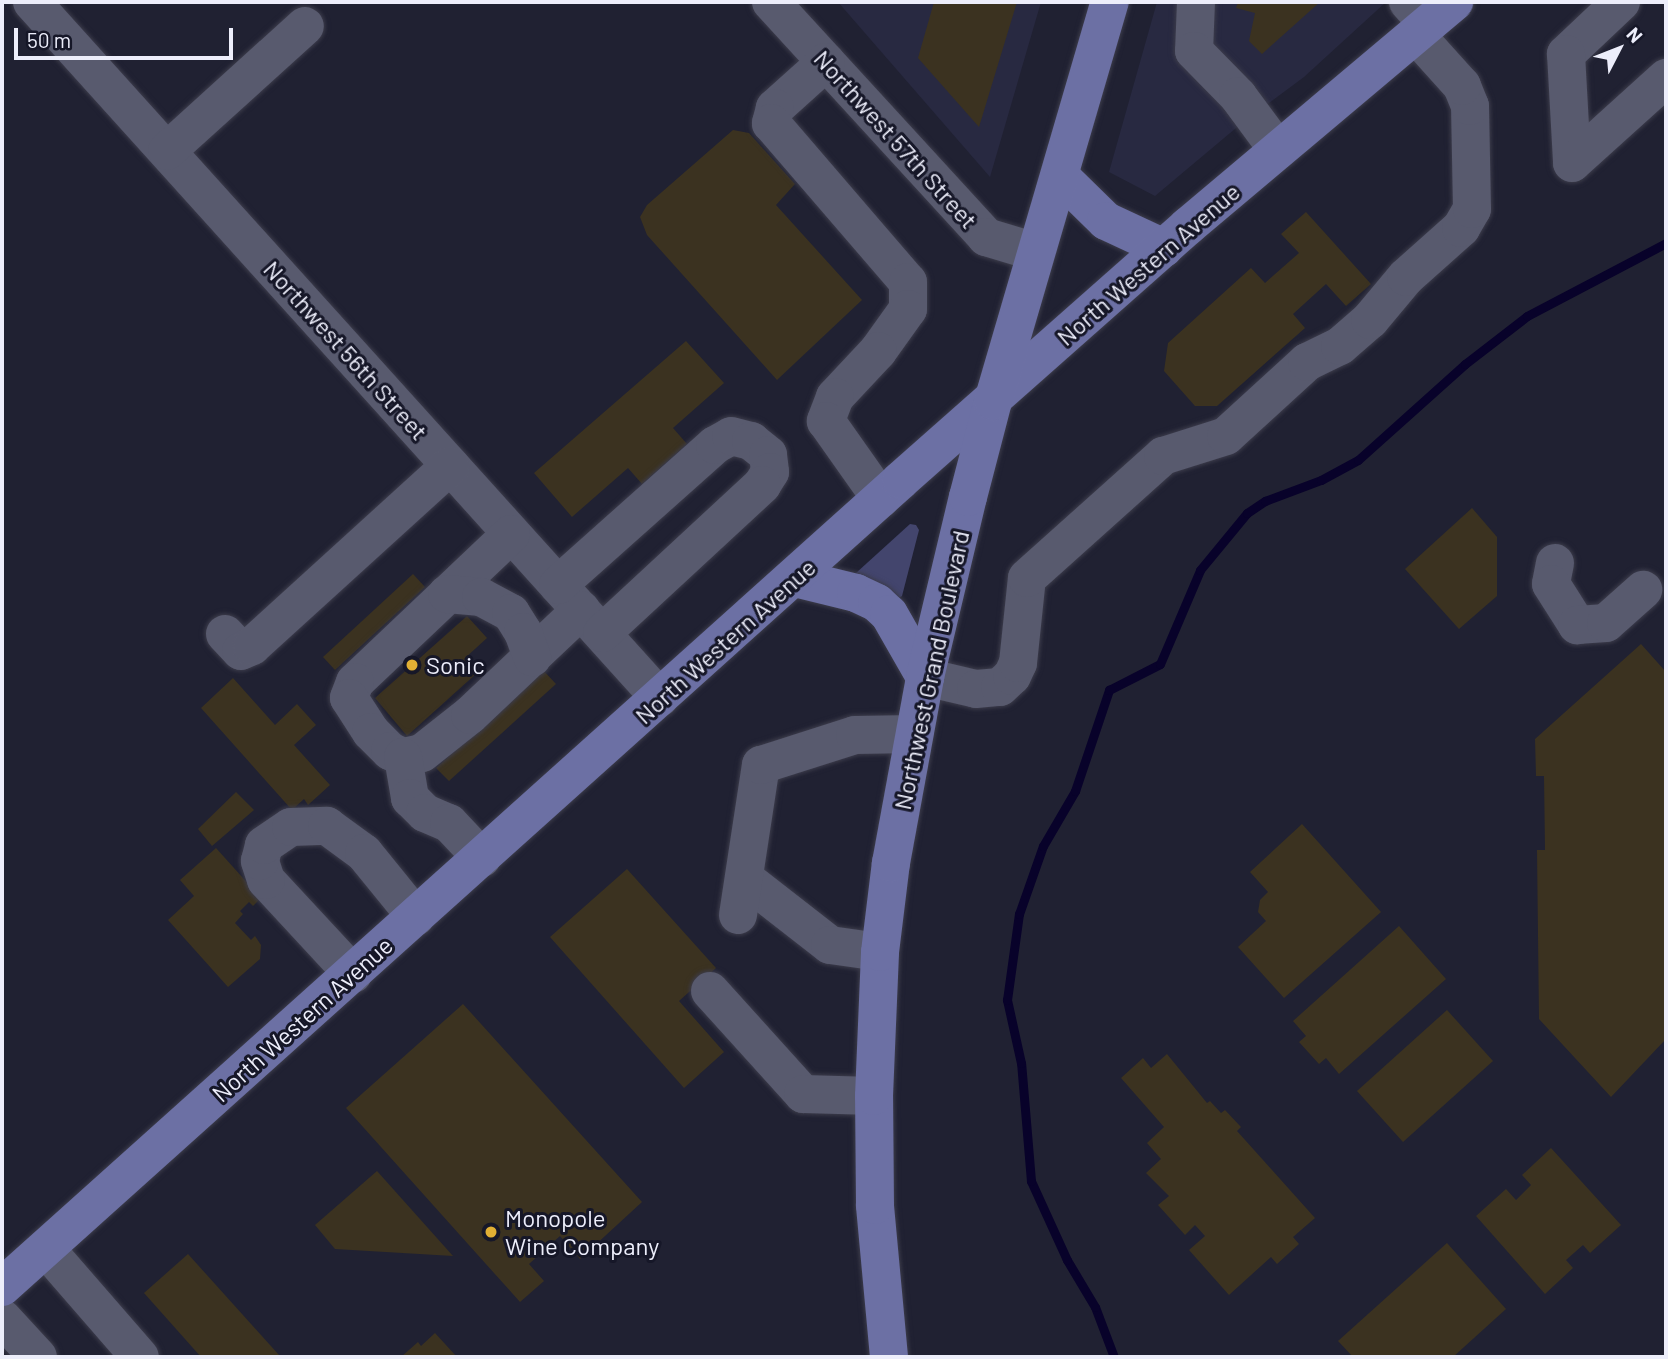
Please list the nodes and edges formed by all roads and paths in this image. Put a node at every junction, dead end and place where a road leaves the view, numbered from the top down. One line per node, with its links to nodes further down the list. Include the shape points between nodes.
1 (32, 2): 11 (street, Northwest 56th Street)
2 (771, 2): 8 (street, Northwest 57th Street)
3 (1110, 2): 12 (main road, Northwest Grand Boulevard)
4 (1196, 2): 10 (street, via 1194,51 1238,96)
5 (1621, 2): 9 (street, via 1566,54 1572,163)
6 (1426, 15): 10 (main road, North Western Avenue); 26 (street, via 1470,106 1472,209 1461,228 1340,346 1307,362 1226,436 1163,456 1027,578 1018,663 1000,687 976,689)
7 (305, 26): 11 (street)
8 (826, 62): 14 (street, Northwest 57th Street, via 986,237); 17 (street, via 775,108 771,123 908,282 908,309 878,351 835,397 826,421)
9 (1666, 78)
10 (1279, 150): 13 (main road, North Western Avenue)
11 (167, 151): 16 (street, Northwest 56th Street)
12 (1060, 176): 13 (main road, via 1106,221); 14 (main road, Northwest Grand Boulevard)
13 (1164, 248): 15 (main road, North Western Avenue)
14 (1036, 252): 15 (main road, Northwest Grand Boulevard)
15 (993, 401): 17 (main road, North Western Avenue); 26 (main road, Northwest Grand Boulevard)
16 (450, 466): 18 (street, Northwest 56th Street); 24 (street, via 253,646 241,651)
17 (881, 499): 20 (main road, North Western Avenue)
18 (511, 534): 22 (street); 23 (street, Northwest 56th Street)
19 (1555, 562): 21 (street, via 1550,584 1577,625 1606,623)
20 (795, 578): 26 (main road, via 877,603 889,614); 27 (main road, North Western Avenue)
21 (1643, 590)
22 (447, 594): 25 (street, via 481,597 511,613); 29 (street, via 355,682 349,698 371,732)
23 (580, 609): 23 (street, via 715,445 731,436 751,441 768,455 770,472 762,485); 25 (street); 27 (street, Northwest 56th Street)
24 (225, 634)
25 (532, 657): 29 (street, via 429,748)
26 (925, 677): 28 (main road, Northwest Grand Boulevard)
27 (660, 698): 30 (main road, North Western Avenue)
28 (914, 734): 32 (main road, Northwest Grand Boulevard); 32 (street, via 855,735 761,765 741,896 830,945)
29 (403, 757): 30 (street, via 410,798 425,813 449,823)
30 (482, 858): 31 (main road, North Western Avenue)
31 (416, 917): 33 (main road, North Western Avenue); 33 (street, via 364,853 327,826 291,827 264,845 260,861 266,880)
32 (880, 952): 35 (main road, Northwest Grand Boulevard)
33 (353, 974): 36 (main road, North Western Avenue)
34 (710, 990): 35 (street, via 803,1094)
35 (874, 1096): 41 (main road, Northwest Grand Boulevard, via 875,1205)
36 (46, 1249): 37 (main road, North Western Avenue); 39 (street)
37 (2, 1287)
38 (2, 1318): 40 (street)
39 (133, 1355)
40 (38, 1357)
41 (889, 1357)

